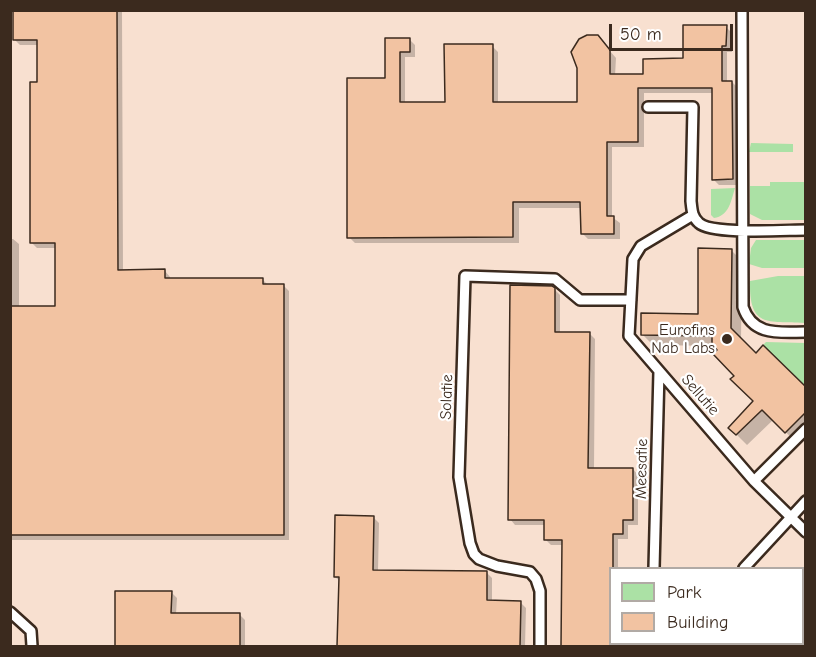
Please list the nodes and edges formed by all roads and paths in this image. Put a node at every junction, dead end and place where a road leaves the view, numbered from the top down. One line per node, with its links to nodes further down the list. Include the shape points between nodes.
1 (742, 10): 5 (lane)
2 (648, 107): 3 (lane, via 693,107)
3 (693, 215): 5 (lane, via 700,224 712,228); 6 (lane, Sellutie, via 641,246 633,258)
4 (806, 230): 5 (lane)
5 (742, 231): 7 (lane, via 746,317 768,331)
6 (631, 300): 8 (lane, Sellutie, via 629,336); 18 (lane, Solatie, via 580,300 555,279 465,276 459,477 470,543 479,559 530,572 537,579)
7 (806, 332)
8 (659, 370): 10 (lane, Sellutie); 14 (lane, Meesatie)
9 (806, 429): 10 (lane)
10 (754, 481): 12 (lane, Sellutie)
11 (806, 501): 12 (lane)
12 (790, 517): 13 (lane, Sellutie); 15 (lane)
13 (806, 532)
14 (654, 567)
15 (745, 567)
16 (10, 612): 17 (lane, via 31,631)
17 (32, 646)
18 (540, 646)

